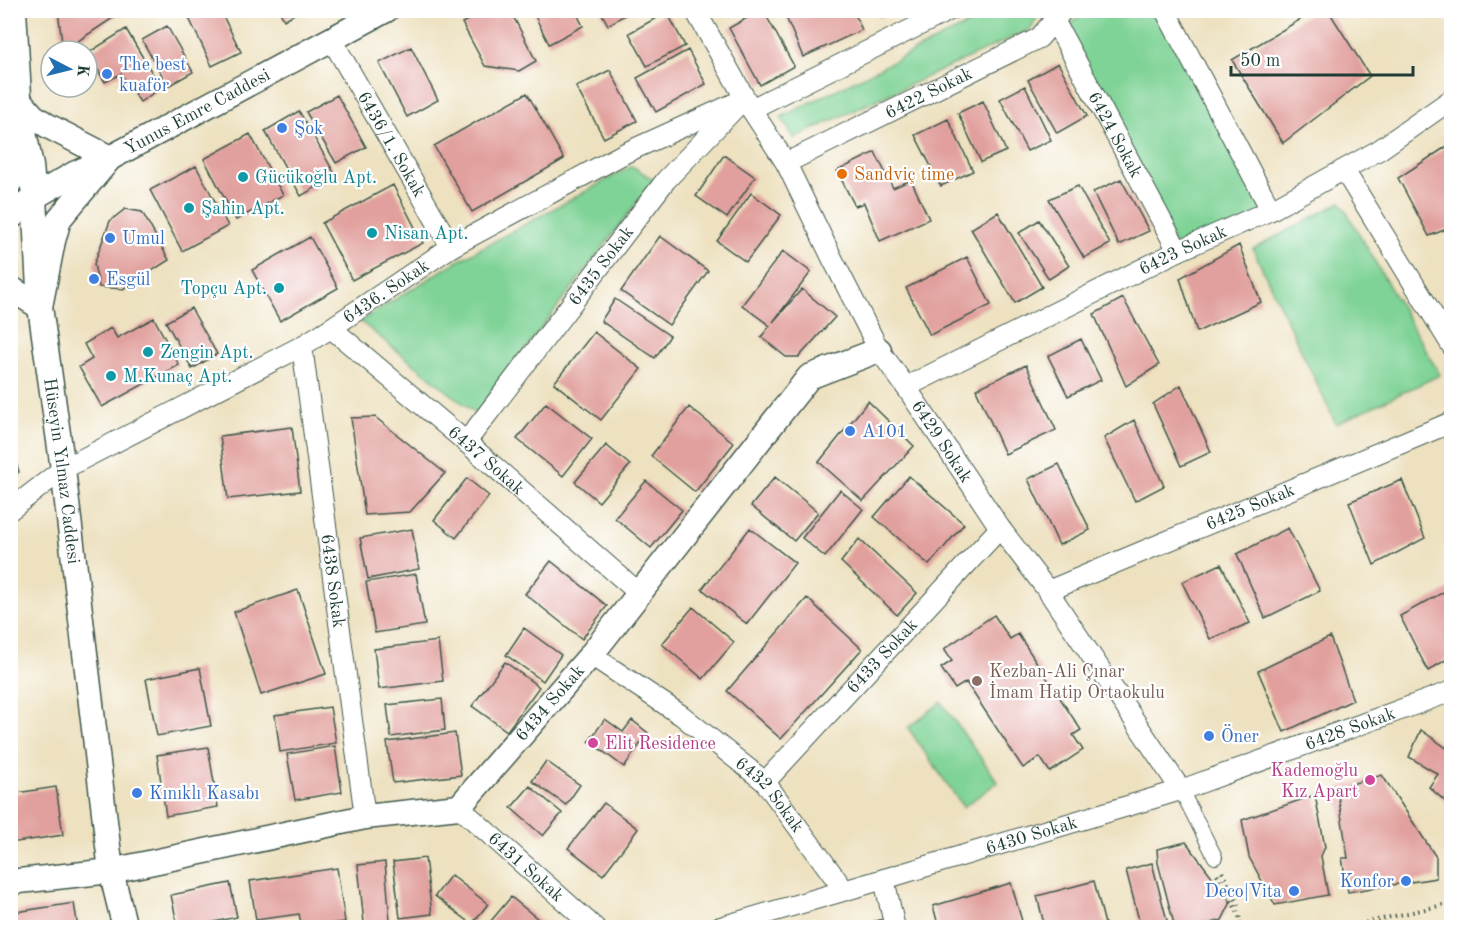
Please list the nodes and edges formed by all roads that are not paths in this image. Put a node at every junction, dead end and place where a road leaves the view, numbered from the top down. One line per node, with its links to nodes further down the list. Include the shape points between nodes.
1 (14, 10): 10 (street, Hüseyin Yılmaz Caddesi)
2 (386, 10): 7 (street, Yunus Emre Caddesi)
3 (695, 10): 9 (street, 6429 Sokak)
4 (950, 10): 9 (street)
5 (1165, 10): 16 (street)
6 (1058, 15): 12 (street, 6422 Sokak, via 1040,38); 19 (street, 6424 Sokak)
7 (332, 40): 11 (street, Yunus Emre Caddesi); 18 (street, 6436/1. Sokak)
8 (1452, 99): 13 (street, 6423 Sokak)
9 (747, 104): 12 (street, 6429 Sokak); 18 (street, 6436. Sokak, via 625,153); 28 (street, 6435 Sokak, via 666,180)
10 (20, 107): 11 (street); 14 (street, via 18,147); 15 (street, Hüseyin Yılmaz Caddesi)
11 (110, 158): 15 (street, Yunus Emre Caddesi); 21 (street, via 59,219)
12 (786, 163): 25 (street, 6429 Sokak)
13 (1344, 170): 16 (street, 6423 Sokak); 24 (street)
14 (10, 182)
15 (34, 197): 17 (street, Yunus Emre Caddesi); 21 (street, Hüseyin Yılmaz Caddesi)
16 (1271, 210): 19 (street, 6423 Sokak)
17 (10, 218)
18 (451, 247): 22 (street, 6436. Sokak)
19 (1178, 251): 26 (street, 6423 Sokak)
20 (10, 288): 21 (street)
21 (40, 307): 29 (street, Hüseyin Yılmaz Caddesi)
22 (331, 328): 23 (street, 6436. Sokak); 28 (street, 6437 Sokak)
23 (302, 346): 29 (street, 6436. Sokak); 39 (street, 6438 Sokak)
24 (1452, 346)
25 (879, 350): 26 (street, 6429 Sokak); 33 (street, 6434 Sokak, via 809,377)
26 (906, 387): 31 (street, 6429 Sokak)
27 (1452, 422): 32 (street, 6425 Sokak)
28 (466, 442): 33 (street, 6437 Sokak)
29 (63, 469): 30 (street); 41 (street, Hüseyin Yılmaz Caddesi)
30 (10, 510)
31 (1000, 528): 32 (street, 6429 Sokak); 36 (street, 6433 Sokak)
32 (1048, 591): 37 (street, 6429 Sokak)
33 (640, 594): 34 (street, 6434 Sokak)
34 (591, 655): 36 (street, 6432 Sokak, via 681,715); 38 (street, 6434 Sokak)
35 (1452, 691): 37 (street, 6428 Sokak)
36 (765, 782): 44 (street, 6432 Sokak)
37 (1181, 790): 40 (street, 6429 Sokak); 42 (street, 6430 Sokak)
38 (459, 807): 39 (street); 46 (street, 6431 Sokak)
39 (365, 818): 41 (street)
40 (1215, 857)
41 (111, 871): 43 (street); 45 (street, Hüseyin Yılmaz Caddesi)
42 (884, 879): 44 (street, 6430 Sokak); 48 (street)
43 (10, 882)
44 (844, 890): 47 (street, 6430 Sokak)
45 (124, 927)
46 (595, 927)
47 (717, 927)
48 (895, 927)

